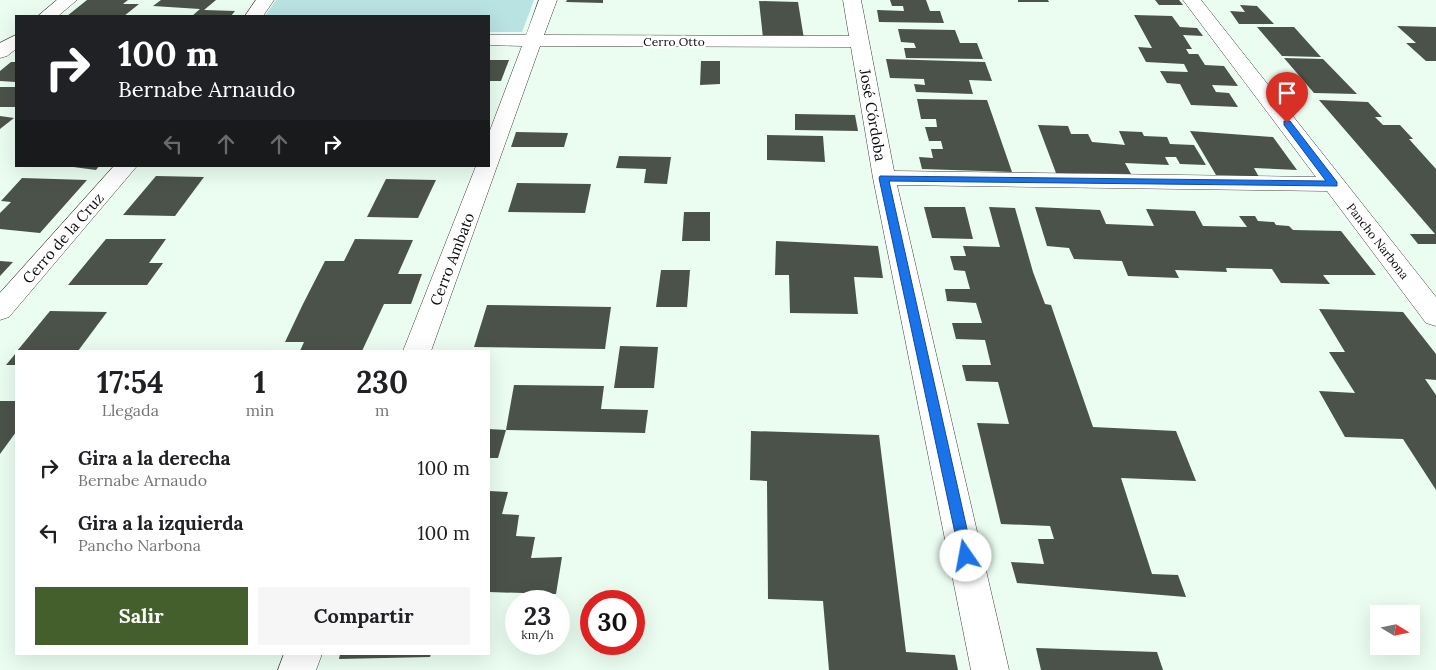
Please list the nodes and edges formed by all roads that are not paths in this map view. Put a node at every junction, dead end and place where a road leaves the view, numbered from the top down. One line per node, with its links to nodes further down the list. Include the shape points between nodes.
1 (68, 0): 6 (street)
2 (265, 0): 7 (street)
3 (548, 0): 9 (street)
4 (852, 0): 11 (street, José Córdoba)
5 (1192, 0): 17 (street, Pancho Narbona)
6 (48, 15)
7 (255, 15)
8 (490, 40): 9 (street, Cerro Otto)
9 (534, 40): 11 (street, Cerro Otto); 13 (street)
10 (15, 41): 12 (street)
11 (860, 42): 16 (street, José Córdoba)
12 (0, 52)
13 (490, 158)
14 (125, 167): 18 (street, Cerro de la Cruz)
15 (487, 167): 20 (street, Cerro Ambato)
16 (884, 178): 17 (street); 23 (street, José Córdoba)
17 (1334, 184): 19 (street, Pancho Narbona)
18 (0, 310)
19 (1436, 316)
20 (417, 350)
21 (303, 655): 22 (street)
22 (297, 670)
23 (990, 670)

